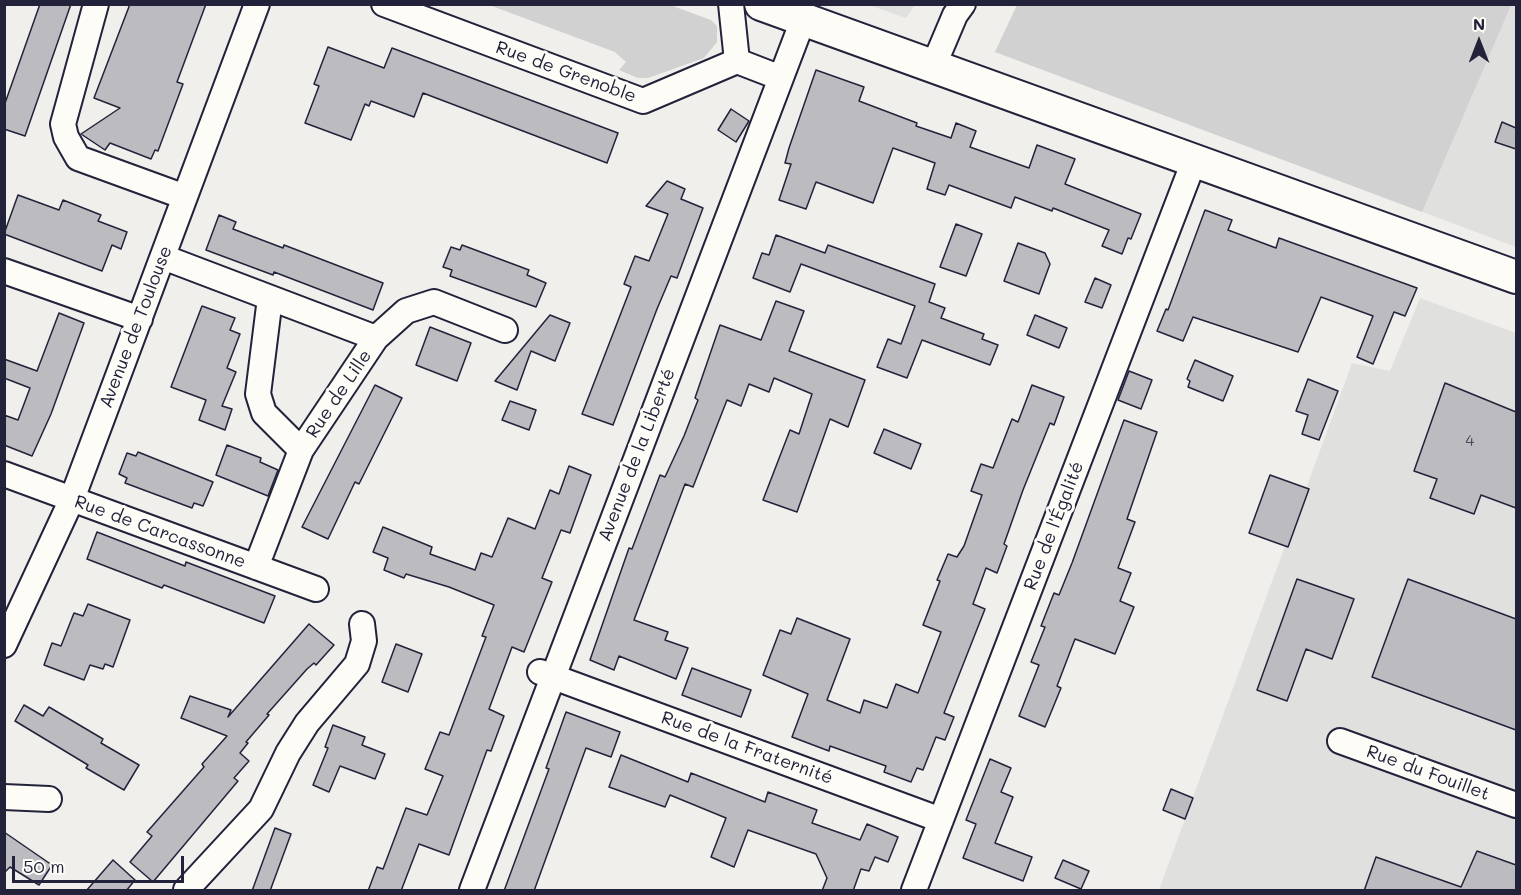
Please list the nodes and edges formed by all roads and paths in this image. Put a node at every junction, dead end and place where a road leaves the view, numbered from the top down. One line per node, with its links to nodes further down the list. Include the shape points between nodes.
1 (96, 4): 12 (street, via 63,124 66,137 78,158)
2 (257, 4): 12 (street, Avenue de Toulouse)
3 (384, 4): 8 (street, Rue de Grenoble, via 643,101)
4 (731, 4): 8 (street)
5 (761, 4): 7 (main road)
6 (963, 4): 9 (street)
7 (803, 20): 9 (main road); 10 (street, Avenue de la Liberté)
8 (737, 61): 10 (street)
9 (933, 67): 11 (main road)
10 (781, 78): 27 (street, Avenue de la Liberté)
11 (1194, 161): 15 (main road); 32 (street, Rue de l'Égalité)
12 (185, 196): 13 (street, Avenue de Toulouse)
13 (163, 257): 16 (street, Rue de Lille); 17 (street, Avenue de Toulouse)
14 (4, 272): 17 (street)
15 (1516, 278)
16 (270, 298): 19 (street, Rue de Lille); 20 (street, Rue de Lille, via 258,394 264,413)
17 (140, 319): 22 (street, Avenue de Toulouse)
18 (505, 330): 19 (street, Rue de Lille, via 434,302 406,311)
19 (376, 338): 20 (street, Rue de Lille)
20 (302, 450): 23 (street, Rue de Lille)
21 (4, 474): 22 (street, Rue de Carcassonne)
22 (72, 499): 23 (street, Rue de Carcassonne); 26 (street, Avenue de Toulouse)
23 (256, 567): 24 (street, Rue de Carcassonne)
24 (316, 589)
25 (362, 624): 33 (street, via 364,641 357,664 307,723 261,809)
26 (4, 645)
27 (547, 674): 32 (street, Rue de la Fraternité); 34 (street, Avenue de la Liberté)
28 (1340, 741): 31 (street, Rue du Fouillet)
29 (4, 797): 30 (street)
30 (50, 799)
31 (1516, 805)
32 (942, 820): 35 (street, Rue de l'Égalité)
33 (186, 891)
34 (472, 891)
35 (915, 891)

